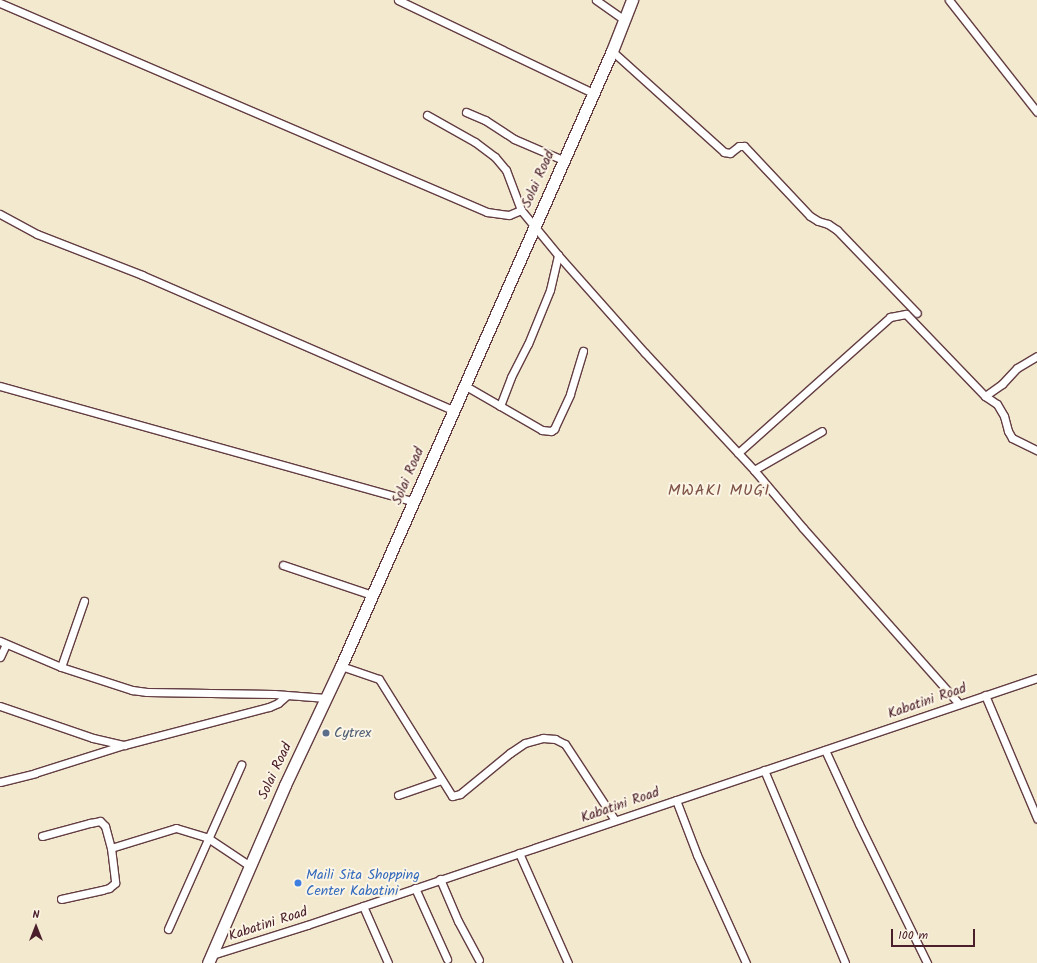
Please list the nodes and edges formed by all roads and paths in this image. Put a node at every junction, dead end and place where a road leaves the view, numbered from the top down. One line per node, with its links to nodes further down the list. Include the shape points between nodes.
1 (398, 0): 8 (street)
2 (596, 0): 6 (street)
3 (632, 0): 6 (highway, Solai Road)
4 (949, 0): 10 (street)
5 (0, 3): 13 (street, via 487,212 509,215)
6 (625, 20): 7 (highway, Solai Road)
7 (612, 51): 8 (highway, Solai Road); 17 (street, via 724,152 730,153 739,146 744,146 810,216 837,230)
8 (592, 93): 12 (highway, Solai Road)
9 (466, 112): 12 (street, via 486,120 514,139)
10 (1037, 112)
11 (427, 115): 13 (street, via 495,156 506,170)
12 (563, 160): 15 (highway, Solai Road)
13 (521, 210): 15 (street)
14 (0, 214): 24 (street, via 37,234 142,275)
15 (534, 226): 16 (street); 20 (highway, Solai Road)
16 (558, 255): 23 (street, via 550,290); 27 (street)
17 (917, 313)
18 (583, 351): 23 (street, via 570,394 551,431 542,430)
19 (1037, 356): 22 (street, via 1017,368 1002,384)
20 (464, 385): 23 (street); 24 (highway, Solai Road)
21 (0, 386): 29 (street)
22 (985, 396): 26 (street, via 997,404 1012,438); 27 (street, via 906,314 890,317)
23 (500, 406)
24 (453, 410): 29 (highway, Solai Road)
25 (822, 431): 28 (street)
26 (1037, 450)
27 (738, 453): 28 (street)
28 (754, 470): 41 (street)
29 (413, 501): 31 (highway, Solai Road)
30 (283, 565): 31 (street)
31 (372, 594): 35 (highway, Solai Road)
32 (84, 601): 36 (street)
33 (3, 642): 34 (street); 36 (street)
34 (0, 657)
35 (341, 666): 40 (highway, Solai Road); 47 (street, via 380,680)
36 (61, 667): 39 (street, via 147,692 222,692)
37 (1037, 678): 38 (street, Kabatini Road)
38 (985, 695): 41 (street, Kabatini Road); 51 (street)
39 (286, 696): 40 (street); 43 (street, via 269,707)
40 (326, 698): 57 (highway, Solai Road)
41 (959, 704): 44 (street, Kabatini Road)
42 (0, 706): 43 (street, via 86,736)
43 (124, 745): 48 (street, via 35,774)
44 (825, 750): 46 (street, Kabatini Road); 70 (street)
45 (241, 765): 54 (street)
46 (764, 770): 50 (street, Kabatini Road); 69 (street)
47 (442, 780): 49 (street); 52 (street, via 449,793 456,796 525,743 555,738 565,744)
48 (0, 782)
49 (398, 795)
50 (676, 800): 52 (street, Kabatini Road); 68 (street, via 697,855)
51 (1037, 818)
52 (616, 820): 56 (street, Kabatini Road)
53 (42, 836): 55 (street, via 100,821 105,826)
54 (208, 838): 55 (street, via 176,828); 57 (street); 62 (street)
55 (111, 848): 60 (street, via 115,879 112,886 98,892)
56 (519, 853): 58 (street, Kabatini Road); 67 (street)
57 (250, 866): 63 (highway, Solai Road)
58 (440, 879): 59 (street, Kabatini Road); 65 (street, via 458,921)
59 (415, 888): 61 (street, Kabatini Road); 64 (street)
60 (61, 899)
61 (363, 906): 63 (street, Kabatini Road); 66 (street)
62 (168, 929)
63 (210, 959)
64 (447, 959)
65 (479, 960)
66 (388, 963)
67 (568, 963)
68 (746, 963)
69 (845, 963)
70 (927, 963)

